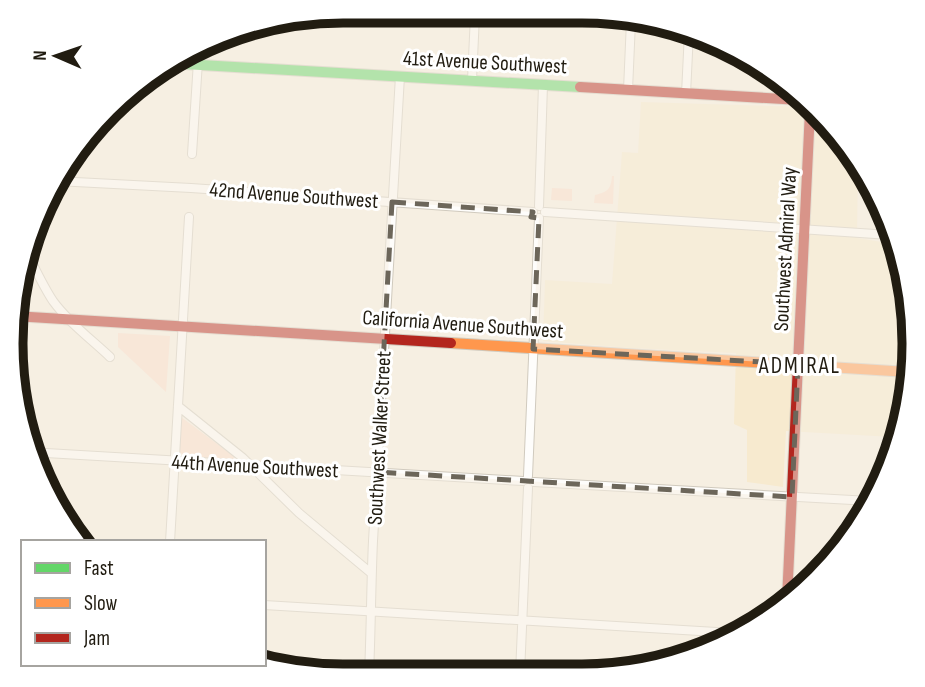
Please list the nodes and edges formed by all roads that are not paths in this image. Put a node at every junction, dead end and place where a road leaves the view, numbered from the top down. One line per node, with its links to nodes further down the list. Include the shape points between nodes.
1 (475, 23): 8 (street)
2 (631, 26): 10 (street)
3 (689, 42): 11 (street)
4 (198, 58): 6 (street)
5 (186, 64): 6 (main road, 41st Avenue Southwest)
6 (198, 65): 7 (main road, 41st Avenue Southwest); 14 (street)
7 (400, 76): 8 (main road, 41st Avenue Southwest); 16 (street, Southwest Walker Street)
8 (472, 80): 9 (main road, 41st Avenue Southwest)
9 (543, 85): 10 (main road, 41st Avenue Southwest); 17 (street)
10 (628, 90): 11 (main road, 41st Avenue Southwest)
11 (686, 94): 12 (main road, 41st Avenue Southwest)
12 (790, 99)
13 (810, 119): 19 (main road, Southwest Admiral Way)
14 (192, 154)
15 (67, 182): 16 (street, 42nd Avenue Southwest)
16 (392, 202): 17 (street, 42nd Avenue Southwest); 25 (street, Southwest Walker Street)
17 (539, 212): 19 (street, 42nd Avenue Southwest); 26 (street)
18 (189, 217): 24 (street)
19 (805, 229): 20 (street, 42nd Avenue Southwest); 28 (main road, Southwest Admiral Way)
20 (883, 235)
21 (33, 264): 23 (street)
22 (24, 316): 23 (main road, California Avenue Southwest)
23 (67, 318): 24 (main road, California Avenue Southwest); 27 (street)
24 (183, 326): 25 (main road, California Avenue Southwest); 30 (street)
25 (385, 338): 26 (main road, California Avenue Southwest); 34 (street, Southwest Walker Street)
26 (533, 349): 28 (main road, California Avenue Southwest); 35 (street)
27 (110, 357)
28 (798, 364): 29 (main road, California Avenue Southwest); 36 (main road, Southwest Admiral Way)
29 (901, 372)
30 (178, 406): 32 (street); 33 (street)
31 (42, 453): 32 (street, 44th Avenue Southwest)
32 (174, 461): 33 (street, 44th Avenue Southwest); 38 (street)
33 (250, 465): 34 (street, 44th Avenue Southwest); 39 (street)
34 (377, 472): 35 (street, 44th Avenue Southwest); 39 (street, Southwest Walker Street)
35 (528, 482): 36 (street, 44th Avenue Southwest); 43 (street)
36 (792, 497): 37 (street, 44th Avenue Southwest); 40 (main road, Southwest Admiral Way)
37 (861, 501)
38 (170, 540)
39 (371, 573): 42 (street, Southwest Walker Street)
40 (788, 589)
41 (266, 605): 42 (street)
42 (371, 611): 43 (street); 45 (street, Southwest Walker Street)
43 (522, 620): 44 (street); 46 (street)
44 (720, 632)
45 (370, 664)
46 (520, 664)

